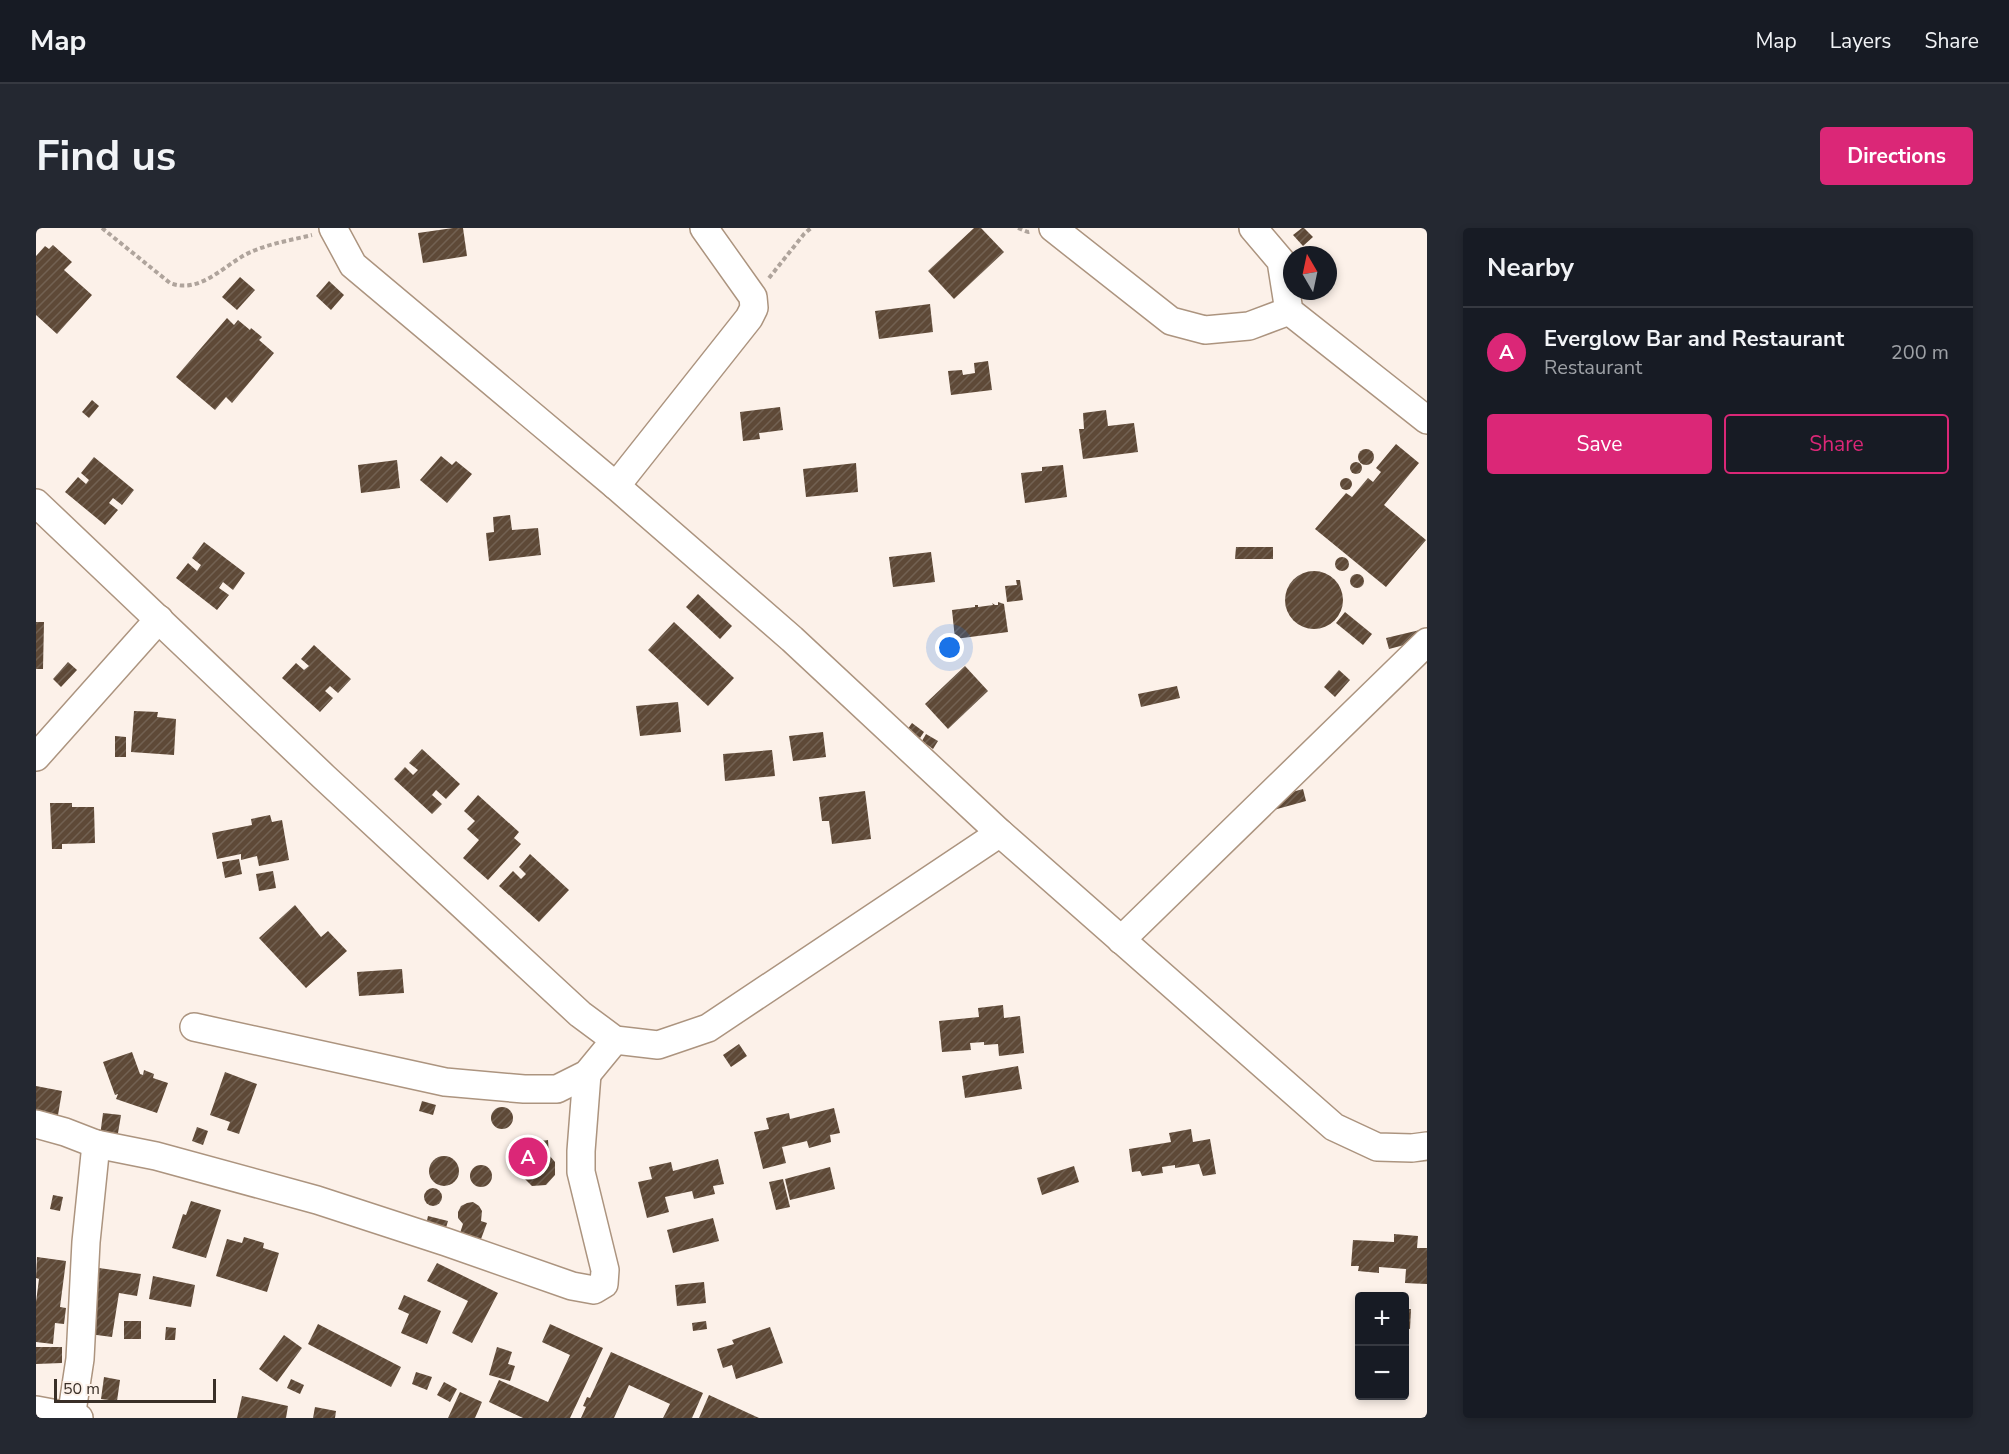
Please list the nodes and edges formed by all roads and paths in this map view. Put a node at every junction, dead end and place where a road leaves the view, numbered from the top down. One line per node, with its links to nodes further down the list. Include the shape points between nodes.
1 (102, 228): 6 (path, via 170,283 181,287 197,285 251,251)
2 (704, 228): 7 (street)
3 (811, 228): 7 (path)
4 (1053, 228): 8 (street, via 1171,321 1204,330 1249,326)
5 (1253, 228): 8 (street, via 1281,261)
6 (333, 229): 10 (street, via 353,265)
7 (753, 297): 10 (street, via 754,308 749,318)
8 (1289, 311): 9 (street)
9 (1427, 420)
10 (616, 486): 15 (street, via 792,639)
11 (36, 502): 12 (street)
12 (159, 619): 14 (street); 18 (street, via 564,1000)
13 (1427, 642): 16 (street)
14 (36, 757)
15 (1000, 833): 16 (street); 18 (street, via 708,1028 658,1045)
16 (1121, 940): 22 (street, via 1334,1127 1377,1147)
17 (194, 1027): 19 (street, via 445,1082 557,1089)
18 (615, 1040): 19 (street)
19 (587, 1074): 21 (street, via 581,1172 605,1270 604,1284 594,1290 317,1200 156,1156)
20 (36, 1124): 21 (street)
21 (96, 1144): 24 (street)
22 (1427, 1146)
23 (36, 1410): 24 (street)
24 (74, 1418)

